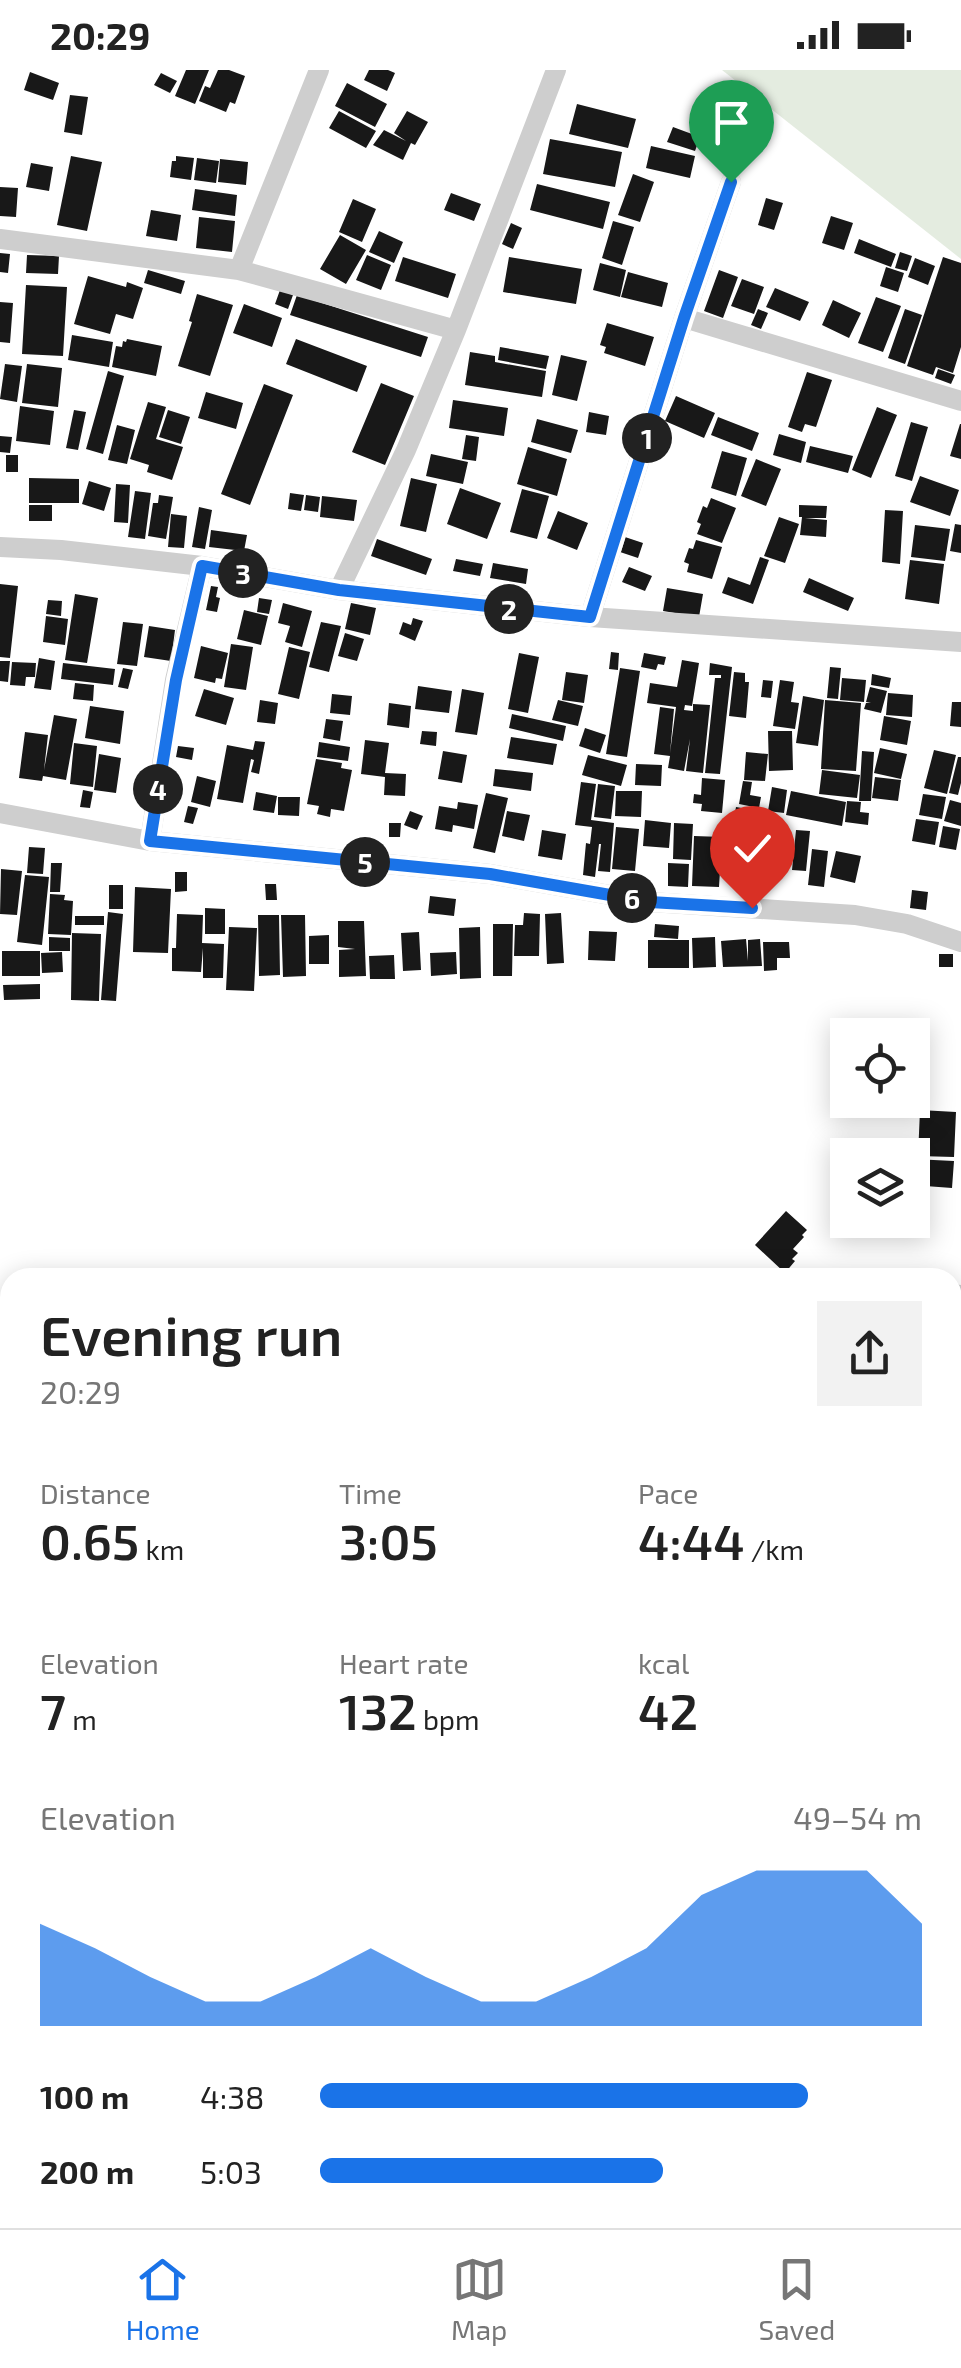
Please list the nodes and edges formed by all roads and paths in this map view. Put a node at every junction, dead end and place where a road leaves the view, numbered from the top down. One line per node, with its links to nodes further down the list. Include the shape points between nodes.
1 (319, 70): 5 (street)
2 (556, 70): 7 (street)
3 (731, 182): 6 (street)
4 (0, 239): 5 (street)
5 (239, 270): 7 (street)
6 (684, 318): 8 (street); 12 (street)
7 (456, 330): 11 (street)
8 (961, 401)
9 (0, 547): 10 (street)
10 (202, 566): 11 (street); 15 (street)
11 (339, 590): 12 (street)
12 (590, 617): 13 (street)
13 (961, 642)
14 (0, 812): 15 (street)
15 (150, 841): 16 (street, via 490,874 650,902 856,915)
16 (961, 942)

